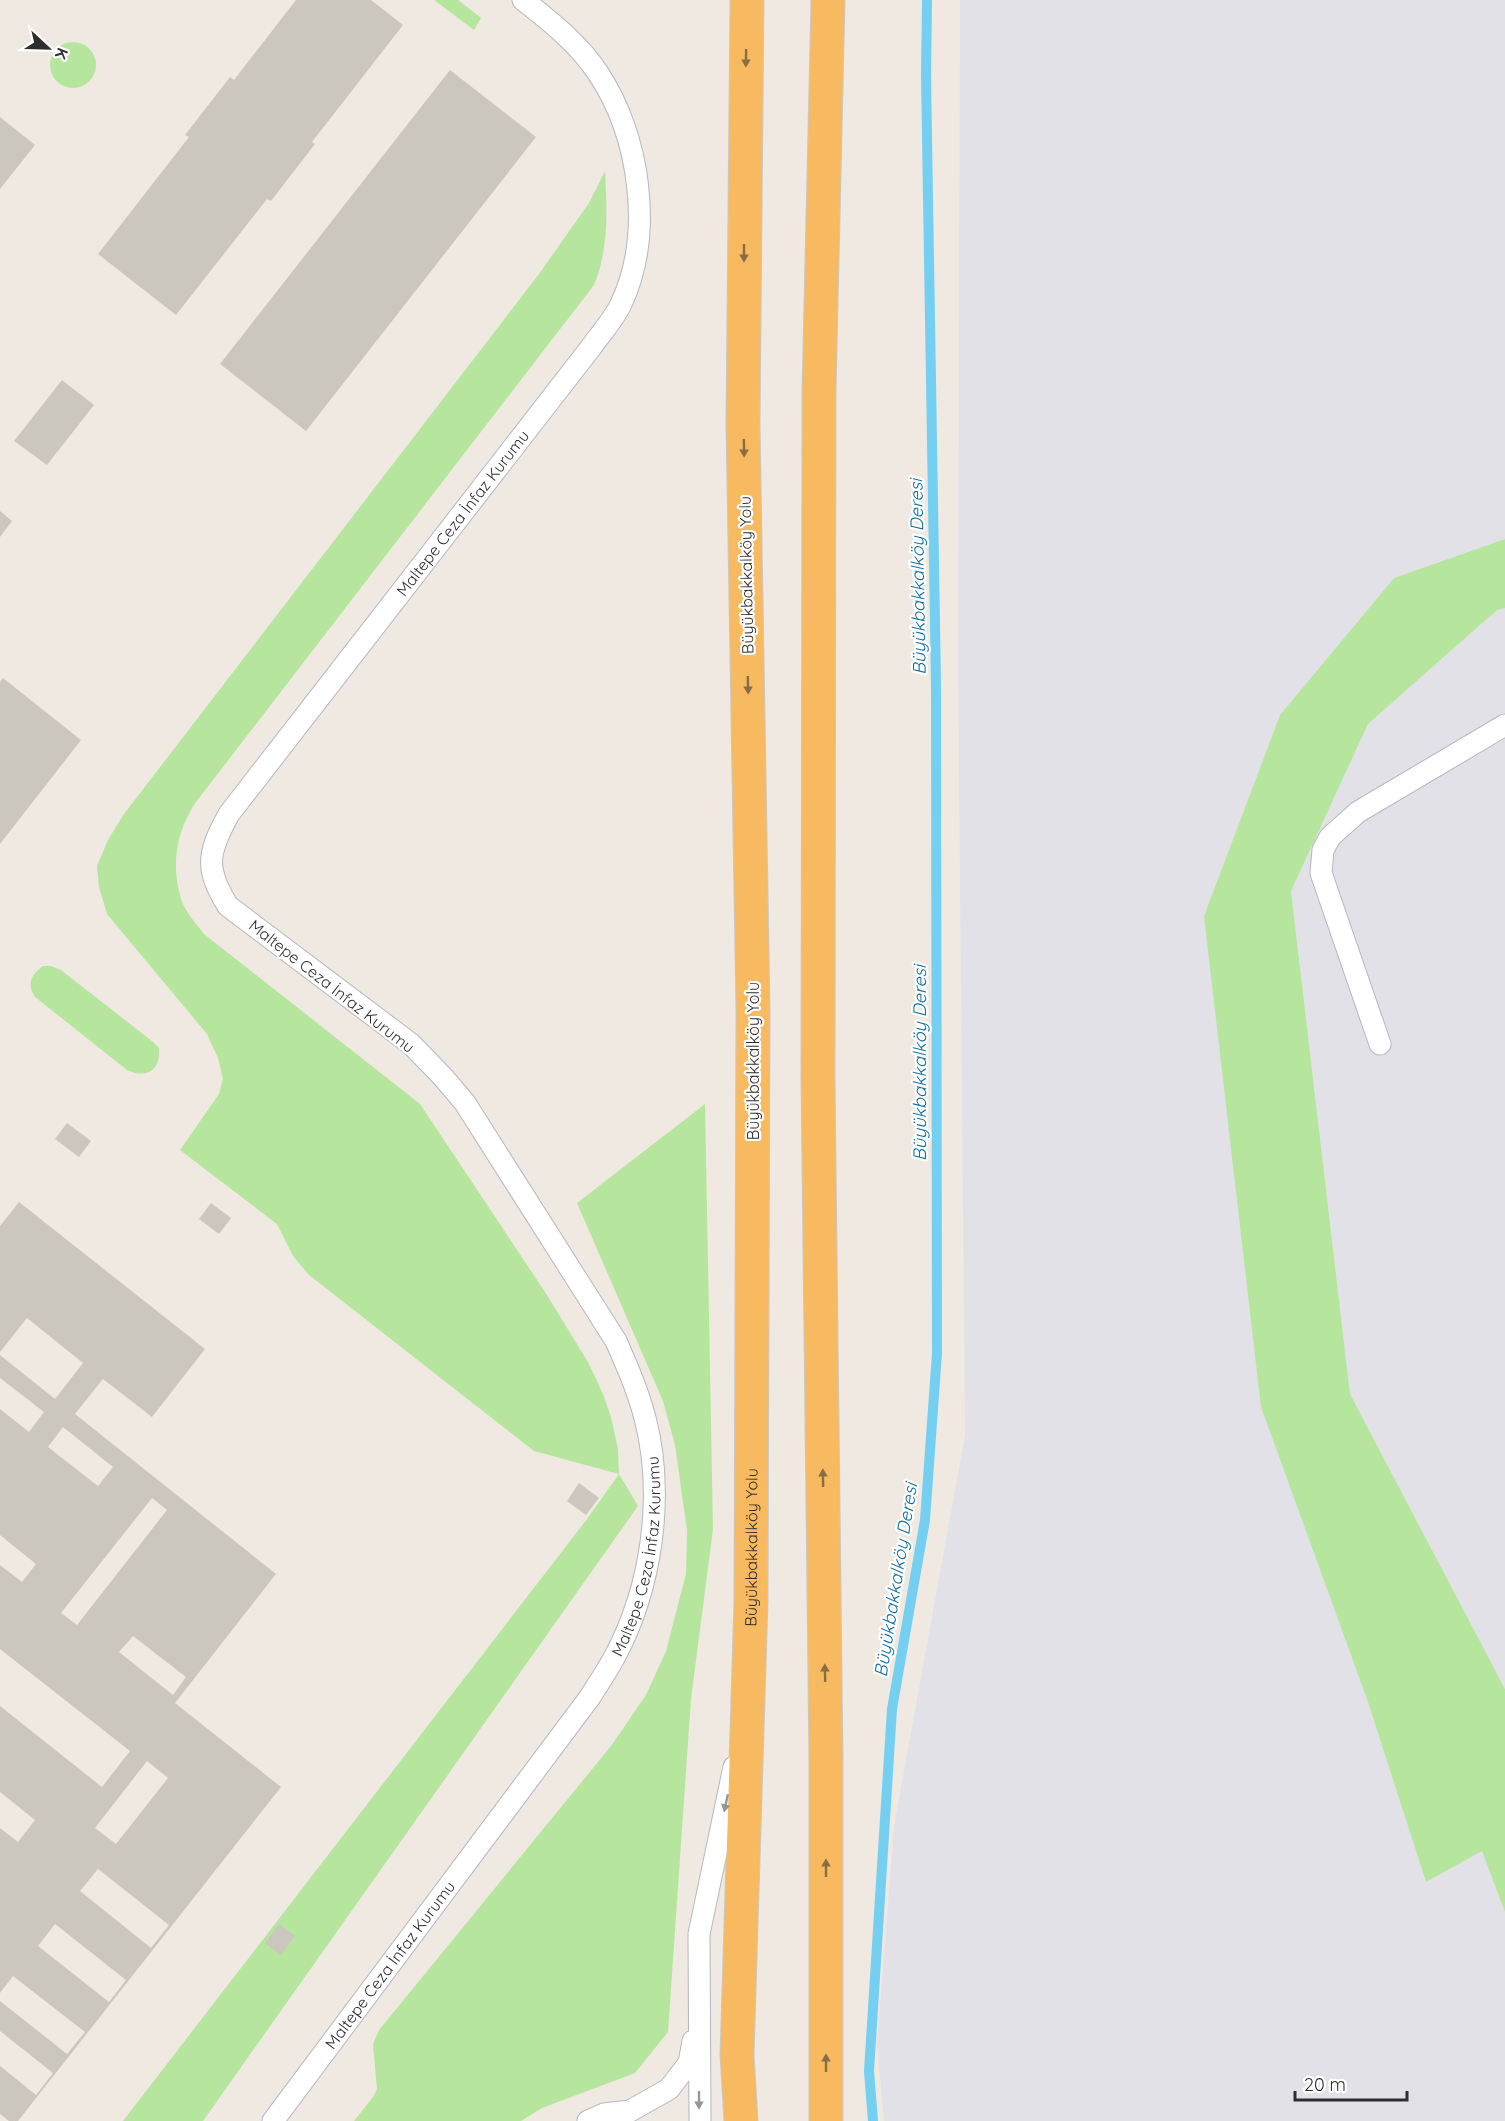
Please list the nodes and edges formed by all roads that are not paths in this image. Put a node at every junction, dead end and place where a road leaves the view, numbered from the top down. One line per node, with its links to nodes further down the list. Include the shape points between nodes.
1 (523, 0): 9 (lane, Maltepe Ceza İnfaz Kurumu, via 575,45 598,73 615,105 632,150 638,186 639,231 634,267 620,305 585,355 229,814 216,838 210,863 216,886 228,906 411,1044 465,1103 616,1341 632,1377 652,1457 652,1538 645,1580 631,1620 590,1697)
2 (747, 0): 6 (highway, Büyükbakkalköy Yolu, one-way to 6, via 743,424 753,1010 751,1589)
3 (828, 0): 13 (highway, one-way to 3, via 818,1057 819,391)
4 (1505, 725): 5 (lane, via 1358,812 1330,837 1323,850 1321,873)
5 (1380, 1044)
6 (747, 1704): 7 (lane, one-way to 7, via 699,1934); 12 (highway, Büyükbakkalköy Yolu, via 737,2055)
7 (699, 2008): 8 (lane, via 689,2063 669,2089); 11 (lane, one-way to 11)
8 (638, 2116): 10 (lane, via 604,2114)
9 (273, 2121)
10 (588, 2121)
11 (700, 2121)
12 (741, 2121)
13 (826, 2121)

